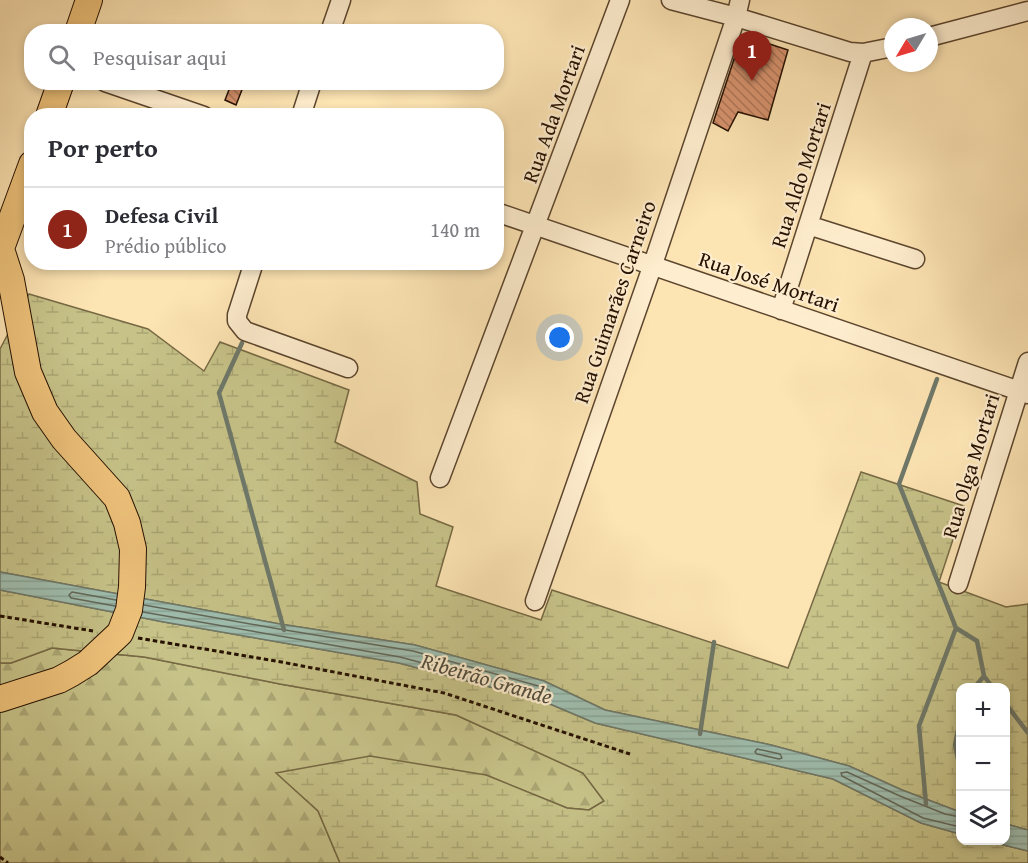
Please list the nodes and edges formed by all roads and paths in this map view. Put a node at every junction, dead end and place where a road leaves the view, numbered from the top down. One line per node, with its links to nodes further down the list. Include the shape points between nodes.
1 (89, 0): 7 (highway)
2 (341, 0): 8 (street)
3 (620, 0): 21 (street, Rua Ada Mortari)
4 (671, 0): 5 (street)
5 (738, 9): 11 (street, via 840,50); 24 (street, Rua Guimarães Carneiro)
6 (1028, 11): 9 (street)
7 (81, 24)
8 (333, 24)
9 (938, 36)
10 (884, 49): 11 (street)
11 (863, 53): 20 (street, Rua Aldo Mortari)
12 (58, 90): 15 (highway)
13 (128, 90): 16 (street)
14 (309, 90): 17 (street)
15 (52, 108)
16 (181, 108)
17 (304, 108)
18 (24, 186): 22 (highway)
19 (504, 215): 21 (street, Rua José Mortari)
20 (808, 225): 23 (street); 26 (street, Rua Aldo Mortari)
21 (536, 226): 24 (street, Rua José Mortari); 30 (street, Rua Ada Mortari)
22 (0, 250): 34 (highway, via 11,280 28,372 45,412 63,440 117,498 127,523 133,549 132,586)
23 (915, 260)
24 (652, 267): 26 (street, Rua José Mortari); 32 (street, Rua Guimarães Carneiro)
25 (251, 270): 28 (street, via 237,315 240,327)
26 (781, 310): 29 (street, Rua José Mortari)
27 (1028, 362): 29 (street, Rua Olga Mortari)
28 (348, 368)
29 (1023, 392): 31 (street, Rua Olga Mortari)
30 (440, 478)
31 (958, 584)
32 (535, 601)
33 (0, 615): 34 (path)
34 (120, 635): 35 (highway, via 72,673); 36 (path, via 444,693)
35 (0, 699)
36 (630, 754)
37 (0, 857): 38 (path)
38 (8, 863)

